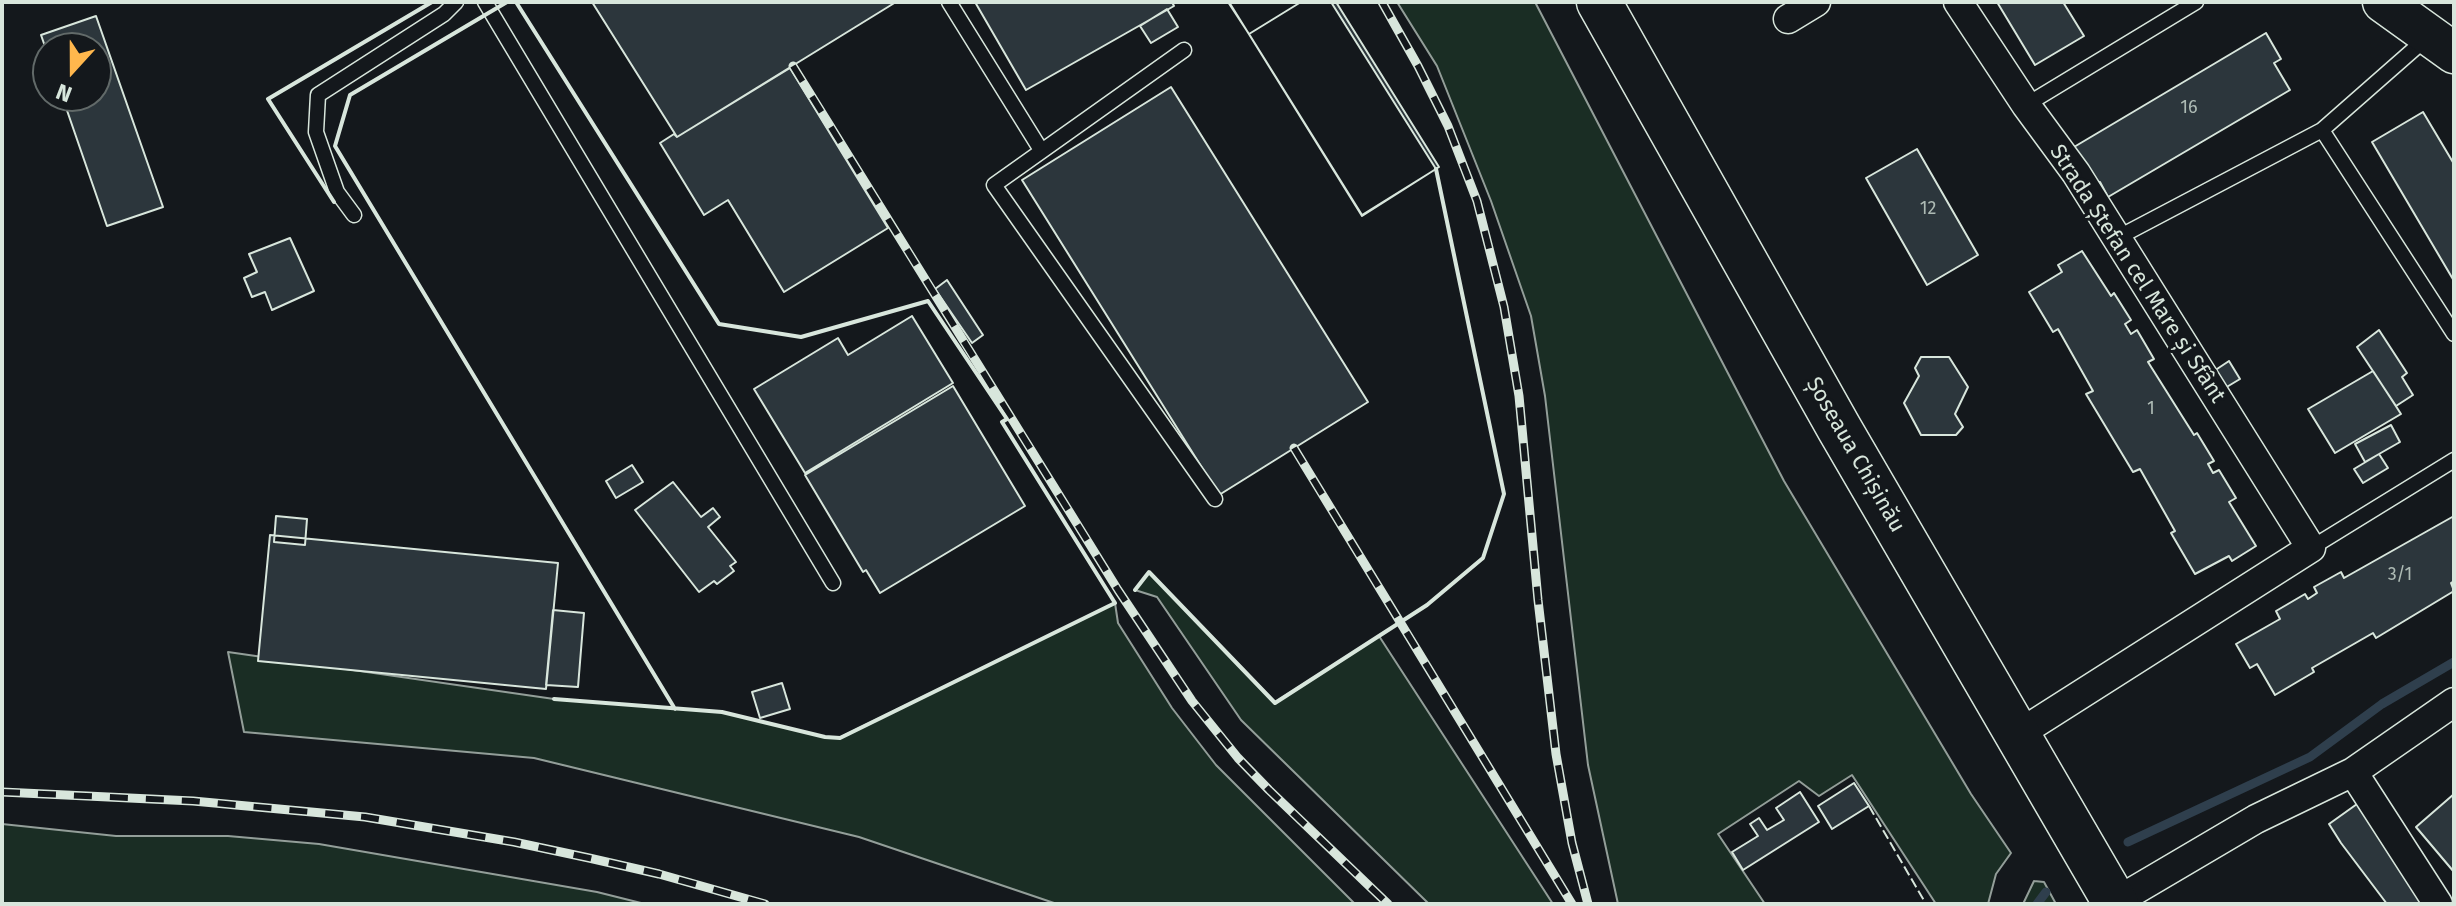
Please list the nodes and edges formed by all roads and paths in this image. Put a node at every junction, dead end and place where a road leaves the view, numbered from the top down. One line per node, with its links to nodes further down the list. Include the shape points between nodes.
1 (456, 2): 15 (lane, via 318,95 316,132 337,192)
2 (485, 2): 21 (lane)
3 (949, 2): 14 (lane)
4 (1599, 2): 23 (highway, Șoseaua Chișinău)
5 (1816, 2): 9 (street)
6 (1958, 2): 12 (street, Strada Ștefan cel Mare și Sfânt)
7 (2196, 2): 12 (lane)
8 (2383, 2): 10 (street)
9 (1788, 19)
10 (2442, 45): 13 (lane)
11 (1184, 50): 14 (lane)
12 (2026, 105): 16 (street, Strada Ștefan cel Mare și Sfânt)
13 (2322, 130): 16 (lane); 17 (lane)
14 (1041, 150): 19 (lane, via 994,185)
15 (354, 215)
16 (2117, 238): 20 (street, Strada Ștefan cel Mare și Sfânt)
17 (2454, 334)
18 (2454, 460): 20 (lane)
19 (1215, 499)
20 (2311, 548): 23 (street)
21 (833, 583)
22 (2454, 702): 24 (street)
23 (2017, 735): 25 (highway, Șoseaua Chișinău)
24 (2353, 772): 25 (street, via 2256,819); 26 (street)
25 (2116, 903)
26 (2438, 904)

